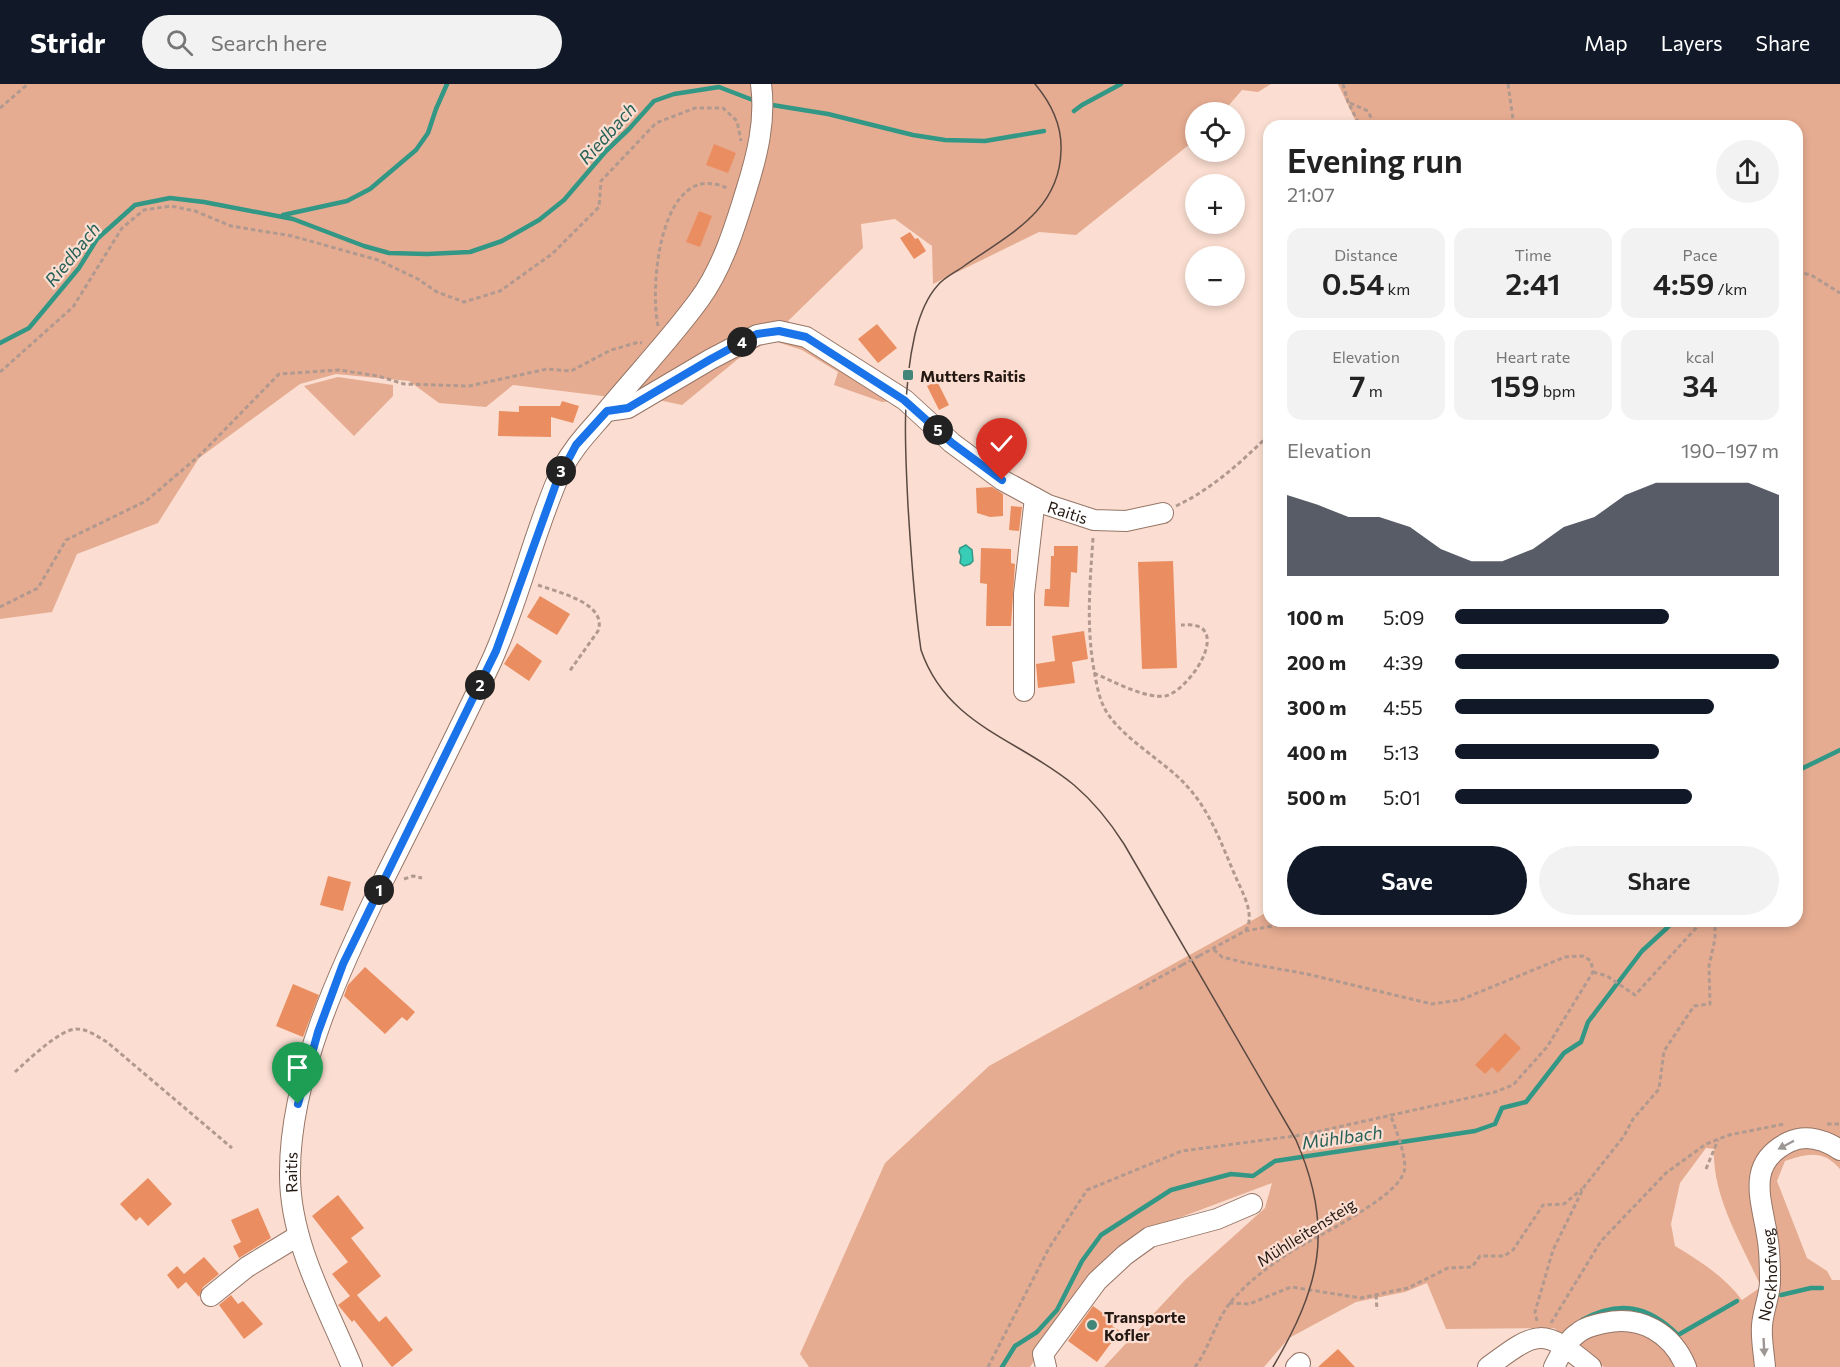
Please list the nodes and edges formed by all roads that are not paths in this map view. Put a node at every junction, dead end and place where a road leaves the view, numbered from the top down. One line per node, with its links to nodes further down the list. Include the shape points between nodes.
1 (762, 96): 2 (street, via 759,148 719,264 700,299)
2 (607, 411): 3 (street, Raitis, via 628,408 757,334 779,331 806,337 904,400 952,443 1002,480); 8 (street, Raitis, via 576,445 562,469 496,651 343,964 298,1104 290,1159 290,1191)
3 (1035, 498): 4 (street, Raitis, via 1094,520 1126,521); 5 (street, via 1024,594)
4 (1163, 513)
5 (1024, 691)
6 (1840, 1150): 17 (street, Nockhofweg, one-way to 17, via 1824,1141 1799,1139 1778,1148 1763,1167 1759,1192 1770,1252 1770,1283 1762,1326)
7 (1252, 1204): 12 (street, via 1217,1219 1150,1236 1125,1255 1097,1281 1043,1354)
8 (298, 1236): 9 (street, via 247,1267); 11 (street, Raitis)
9 (211, 1296)
10 (1565, 1346): 13 (street, via 1543,1337 1522,1343); 14 (street); 15 (street); 16 (street, via 1578,1333 1597,1324 1635,1322 1669,1339)
11 (352, 1367)
12 (1046, 1367)
13 (1488, 1367)
14 (1554, 1367)
15 (1591, 1367)
16 (1686, 1367)
17 (1765, 1367)

